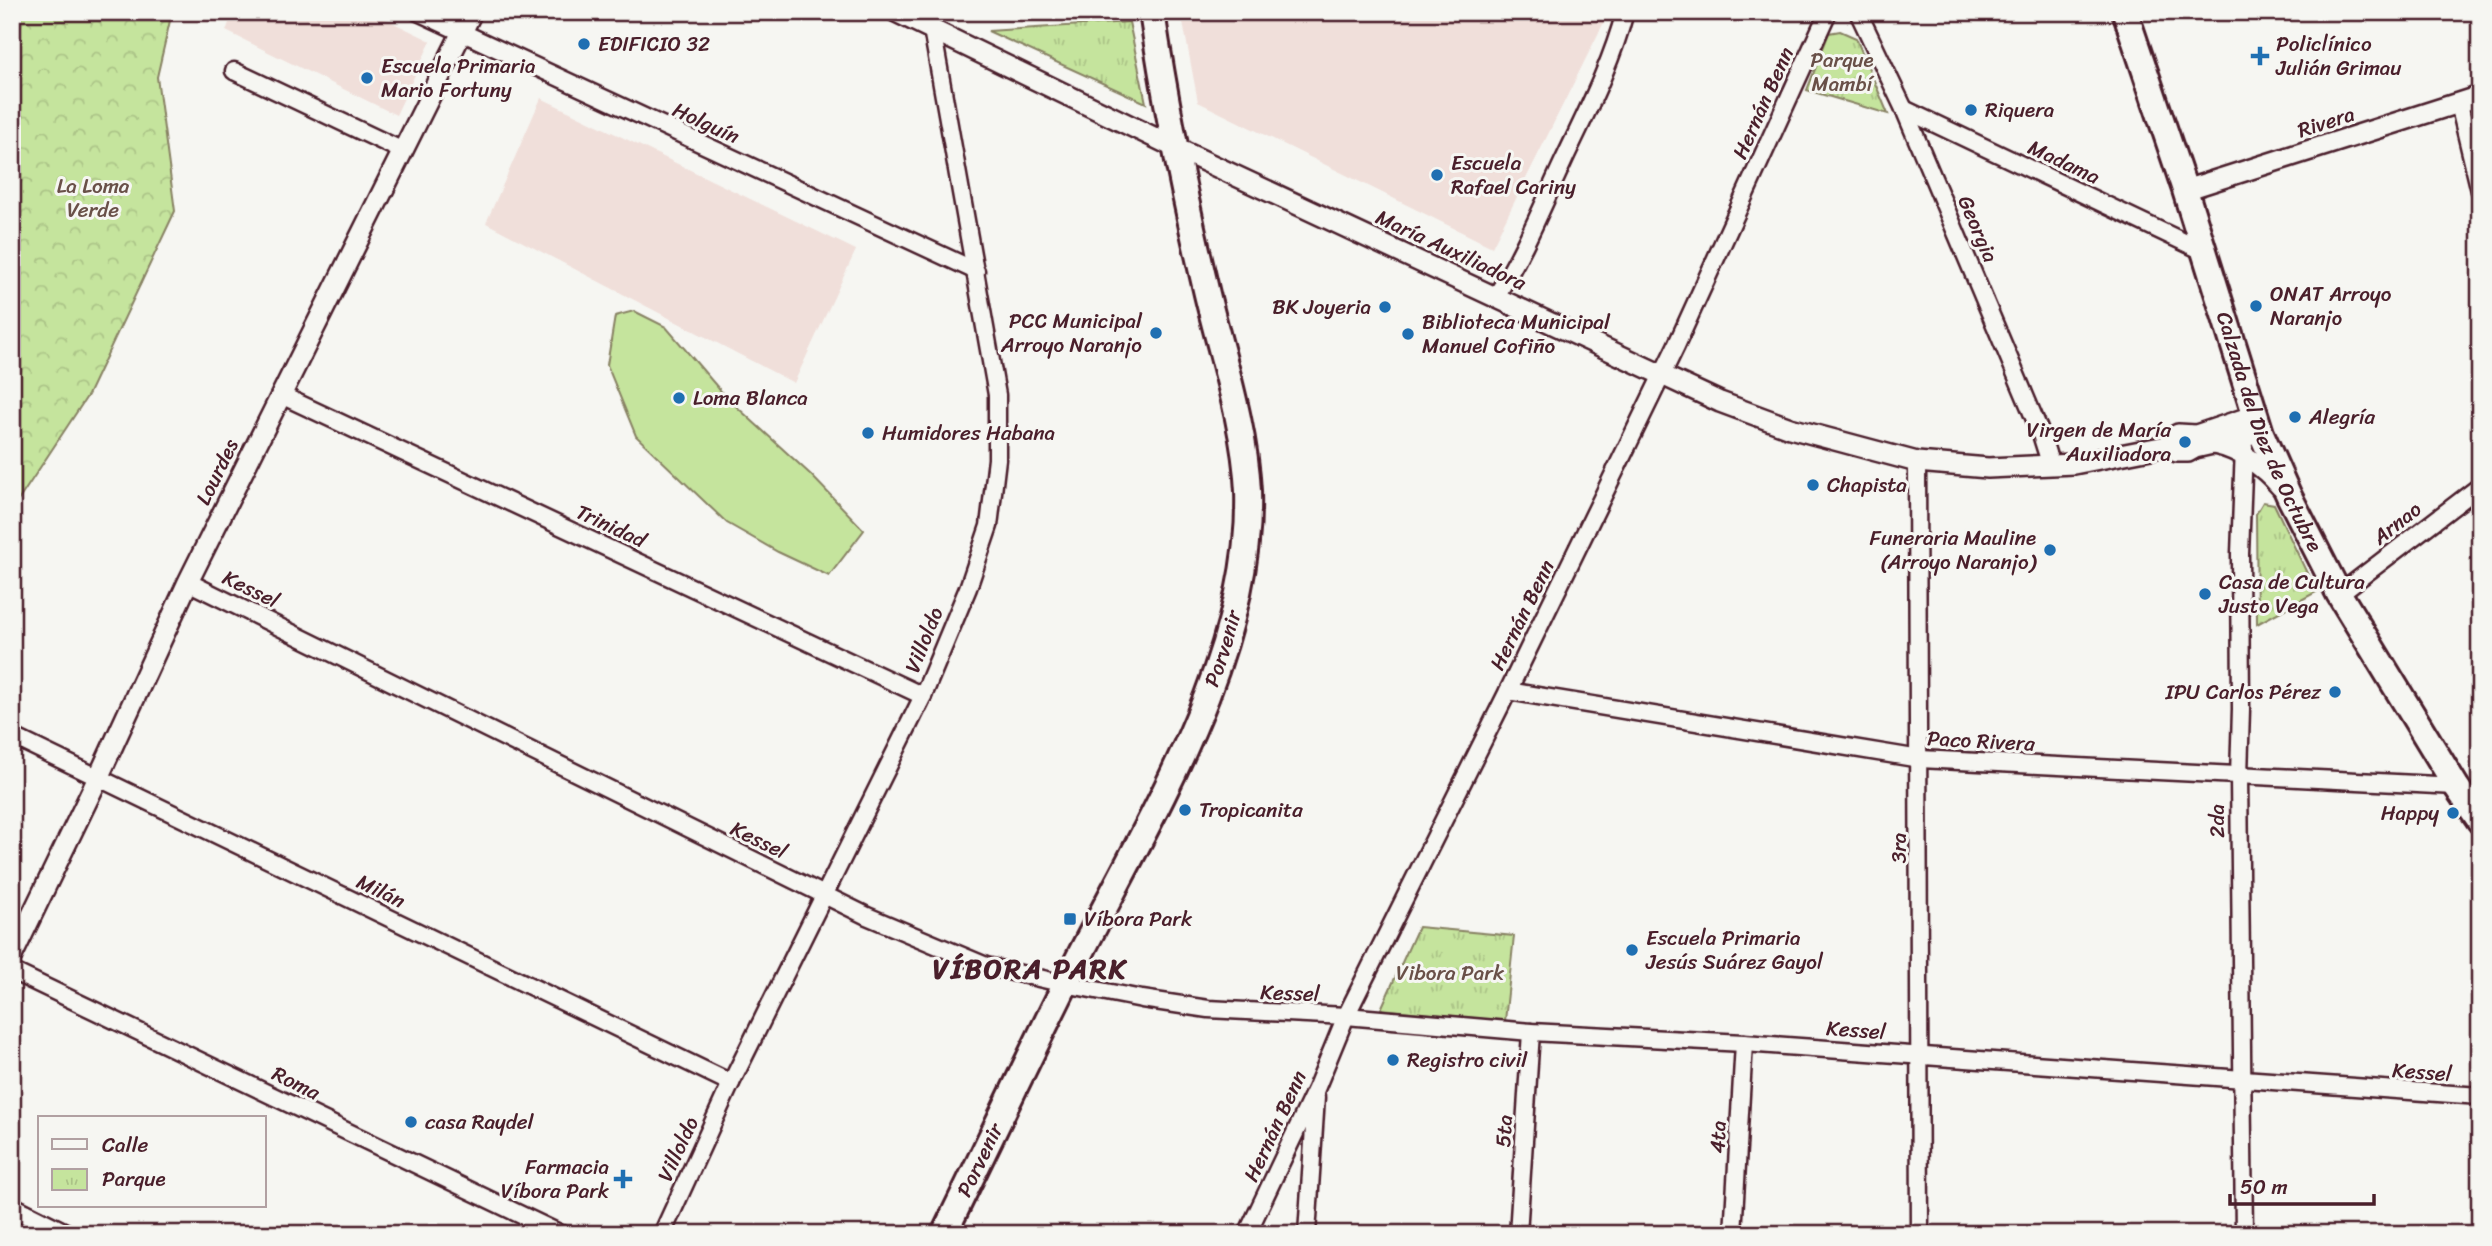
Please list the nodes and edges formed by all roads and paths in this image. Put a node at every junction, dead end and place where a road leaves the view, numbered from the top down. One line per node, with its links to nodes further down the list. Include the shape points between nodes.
1 (418, 12): 10 (street, Holguín)
2 (472, 12): 10 (street, Lourdes)
3 (896, 12): 9 (street, María Auxiliadora)
4 (1152, 12): 15 (main road, Porvenir)
5 (1625, 12): 21 (street, via 1600,85 1514,268)
6 (1828, 12): 22 (street, Hernán Benn)
7 (1858, 12): 14 (street, Georgia)
8 (2125, 12): 17 (main road, Calzada del Diez de Octubre)
9 (931, 21): 15 (street, María Auxiliadora); 20 (street, Villoldo)
10 (461, 34): 16 (street, Lourdes); 20 (street, Holguín)
11 (234, 71): 16 (street)
12 (2480, 96): 13 (street, Rivera)
13 (2459, 104): 17 (street, Rivera); 18 (street)
14 (1904, 109): 19 (street, Madama); 27 (street, Georgia)
15 (1174, 146): 21 (street, María Auxiliadora); 42 (main road, Porvenir, via 1245,455 1248,537 1230,626 1188,741)
16 (403, 151): 23 (street, Lourdes)
17 (2185, 190): 19 (main road, Calzada del Diez de Octubre)
18 (2480, 191)
19 (2205, 252): 24 (main road, Calzada del Diez de Octubre, via 2242,376)
20 (976, 271): 32 (street, Villoldo, via 997,395 993,494 989,526 968,588)
21 (1496, 296): 22 (street, María Auxiliadora)
22 (1662, 375): 26 (street, María Auxiliadora, via 1790,428); 31 (street, Hernán Benn)
23 (281, 395): 29 (street, Lourdes); 32 (street, Trinidad)
24 (2249, 432): 25 (street, María Auxiliadora, via 2182,453); 25 (street, María Auxiliadora, via 2178,434); 30 (main road, Calzada del Diez de Octubre, via 2289,496); 35 (street, 2da, via 2240,554)
25 (2171, 445): 27 (street, María Auxiliadora)
26 (1917, 462): 27 (street, María Auxiliadora, via 1988,468); 34 (street, 3ra)
27 (2051, 466)
28 (2480, 486): 30 (street, Arnao)
29 (188, 582): 36 (street, Lourdes); 39 (street, Kessel)
30 (2339, 594): 37 (main road, Calzada del Diez de Octubre)
31 (1508, 691): 34 (street, Paco Rivera); 43 (street, Hernán Benn)
32 (923, 696): 39 (street, Villoldo)
33 (12, 736): 36 (street, Milán)
34 (1920, 759): 35 (street, Paco Rivera); 46 (street, 3ra)
35 (2239, 776): 37 (street, Paco Rivera); 47 (street, 2da)
36 (98, 778): 40 (street, Lourdes); 48 (street, Milán)
37 (2456, 786): 38 (main road, Calzada del Diez de Octubre)
38 (2480, 821)
39 (825, 896): 42 (street, Kessel, via 986,965); 48 (street, Villoldo)
40 (12, 956)
41 (12, 971): 53 (street, Roma)
42 (1065, 984): 43 (street, Kessel, via 1208,1009); 55 (main road, Porvenir)
43 (1346, 1016): 44 (street, Kessel); 49 (street, Hernán Benn)
44 (1531, 1031): 45 (street, Kessel); 58 (street, 5ta)
45 (1744, 1042): 46 (street, Kessel); 59 (street, 4ta)
46 (1919, 1055): 47 (street, Kessel); 60 (street, 3ra)
47 (2243, 1081): 50 (street, Kessel); 61 (street, 2da)
48 (731, 1083): 54 (street, Villoldo)
49 (1316, 1089): 56 (street, Hernán Benn); 57 (street)
50 (2480, 1096)
51 (12, 1207): 52 (street)
52 (66, 1234)
53 (561, 1234)
54 (662, 1234)
55 (944, 1234)
56 (1247, 1234)
57 (1307, 1234)
58 (1518, 1234)
59 (1733, 1234)
60 (1920, 1234)
61 (2244, 1234)

